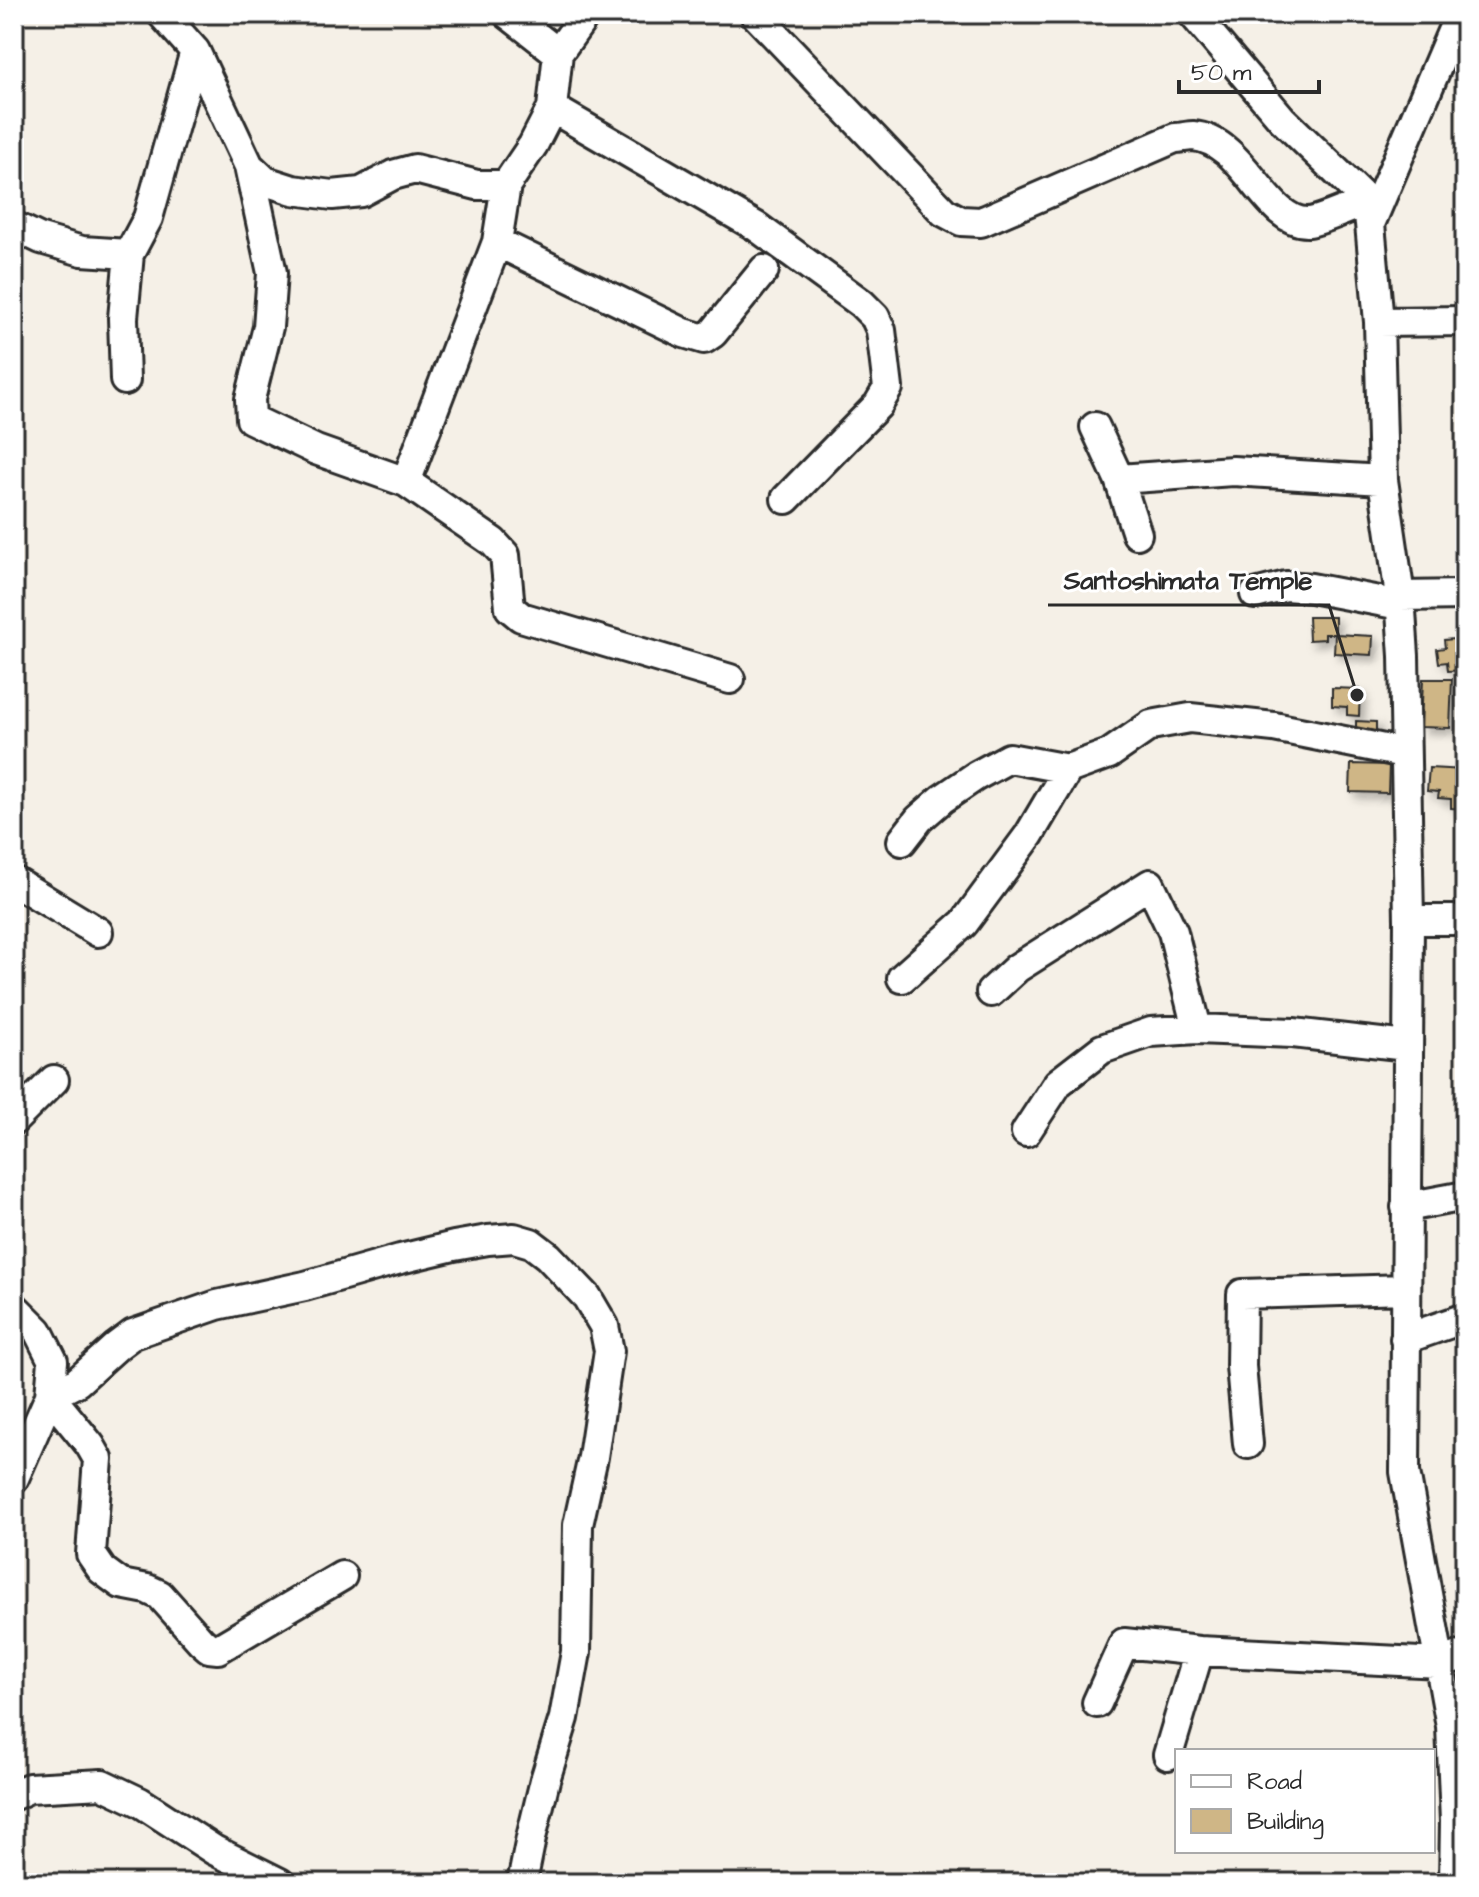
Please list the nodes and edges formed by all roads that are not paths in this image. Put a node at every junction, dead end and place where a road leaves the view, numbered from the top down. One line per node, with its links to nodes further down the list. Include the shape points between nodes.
1 (162, 14): 7 (street)
2 (508, 14): 8 (street)
3 (586, 14): 8 (street)
4 (755, 14): 12 (street, via 944,212 961,221 981,222 1175,138 1194,136 1219,145 1239,161 1281,212 1296,220)
5 (1193, 14): 12 (street)
6 (1462, 14): 12 (street)
7 (195, 51): 10 (street); 15 (street, via 148,218)
8 (558, 53): 9 (street)
9 (552, 108): 11 (street); 24 (street, via 757,227 875,317 888,388 878,405)
10 (249, 166): 11 (street, via 265,181 332,195 361,192 415,169 477,185); 23 (street, via 272,273 251,419 316,450)
11 (506, 185): 14 (street)
12 (1368, 213): 18 (street)
13 (14, 226): 15 (street, via 82,251)
14 (497, 242): 16 (street, via 704,339); 23 (street)
15 (129, 254): 19 (street)
16 (764, 270)
17 (1465, 321): 18 (street)
18 (1379, 322): 22 (street)
19 (125, 380)
20 (1095, 427): 21 (street)
21 (1119, 479): 22 (street, via 1233,471); 25 (street)
22 (1383, 480): 28 (street)
23 (406, 482): 29 (street, via 505,555 510,608 521,617)
24 (786, 499)
25 (1137, 534)
26 (1255, 594): 28 (street, via 1286,586)
27 (1465, 595): 28 (street)
28 (1400, 600): 30 (street)
29 (730, 679)
30 (1404, 753): 31 (street, via 1274,727 1190,718 1151,725 1109,754); 34 (street)
31 (1068, 769): 32 (street, via 1009,758 942,799); 37 (street, via 1029,835 964,923)
32 (902, 841)
33 (14, 881): 36 (street)
34 (1409, 920): 35 (street); 40 (street)
35 (1465, 920)
36 (98, 932)
37 (902, 978)
38 (991, 992): 39 (street, via 1017,968 1150,884 1173,932)
39 (1197, 1029): 40 (street); 43 (street, via 1151,1032 1102,1049 1058,1083)
40 (1407, 1046): 45 (street)
41 (54, 1080): 42 (street)
42 (14, 1120)
43 (1026, 1132)
44 (1465, 1196): 45 (street)
45 (1406, 1207): 46 (street)
46 (1405, 1289): 49 (street); 51 (street, via 1242,1294)
47 (14, 1307): 50 (street, via 38,1331 53,1361)
48 (1465, 1318): 49 (street)
49 (1405, 1339): 55 (street, via 1405,1472)
50 (50, 1396): 52 (street); 53 (street, via 98,1459 91,1554 121,1584 160,1595 209,1648 218,1649); 61 (street, via 77,1382 133,1334 217,1305 488,1240 514,1238 548,1256 587,1297 604,1326 609,1351 578,1525 576,1652)
51 (1248, 1444)
52 (14, 1478)
53 (342, 1576)
54 (1199, 1651): 55 (street); 56 (street, via 1124,1643); 58 (street)
55 (1453, 1658): 57 (street, via 1451,1726)
56 (1097, 1703)
57 (1459, 1754): 62 (street)
58 (1168, 1755)
59 (14, 1795): 60 (street, via 29,1788 102,1784)
60 (280, 1883)
61 (522, 1883)
62 (1454, 1883)

